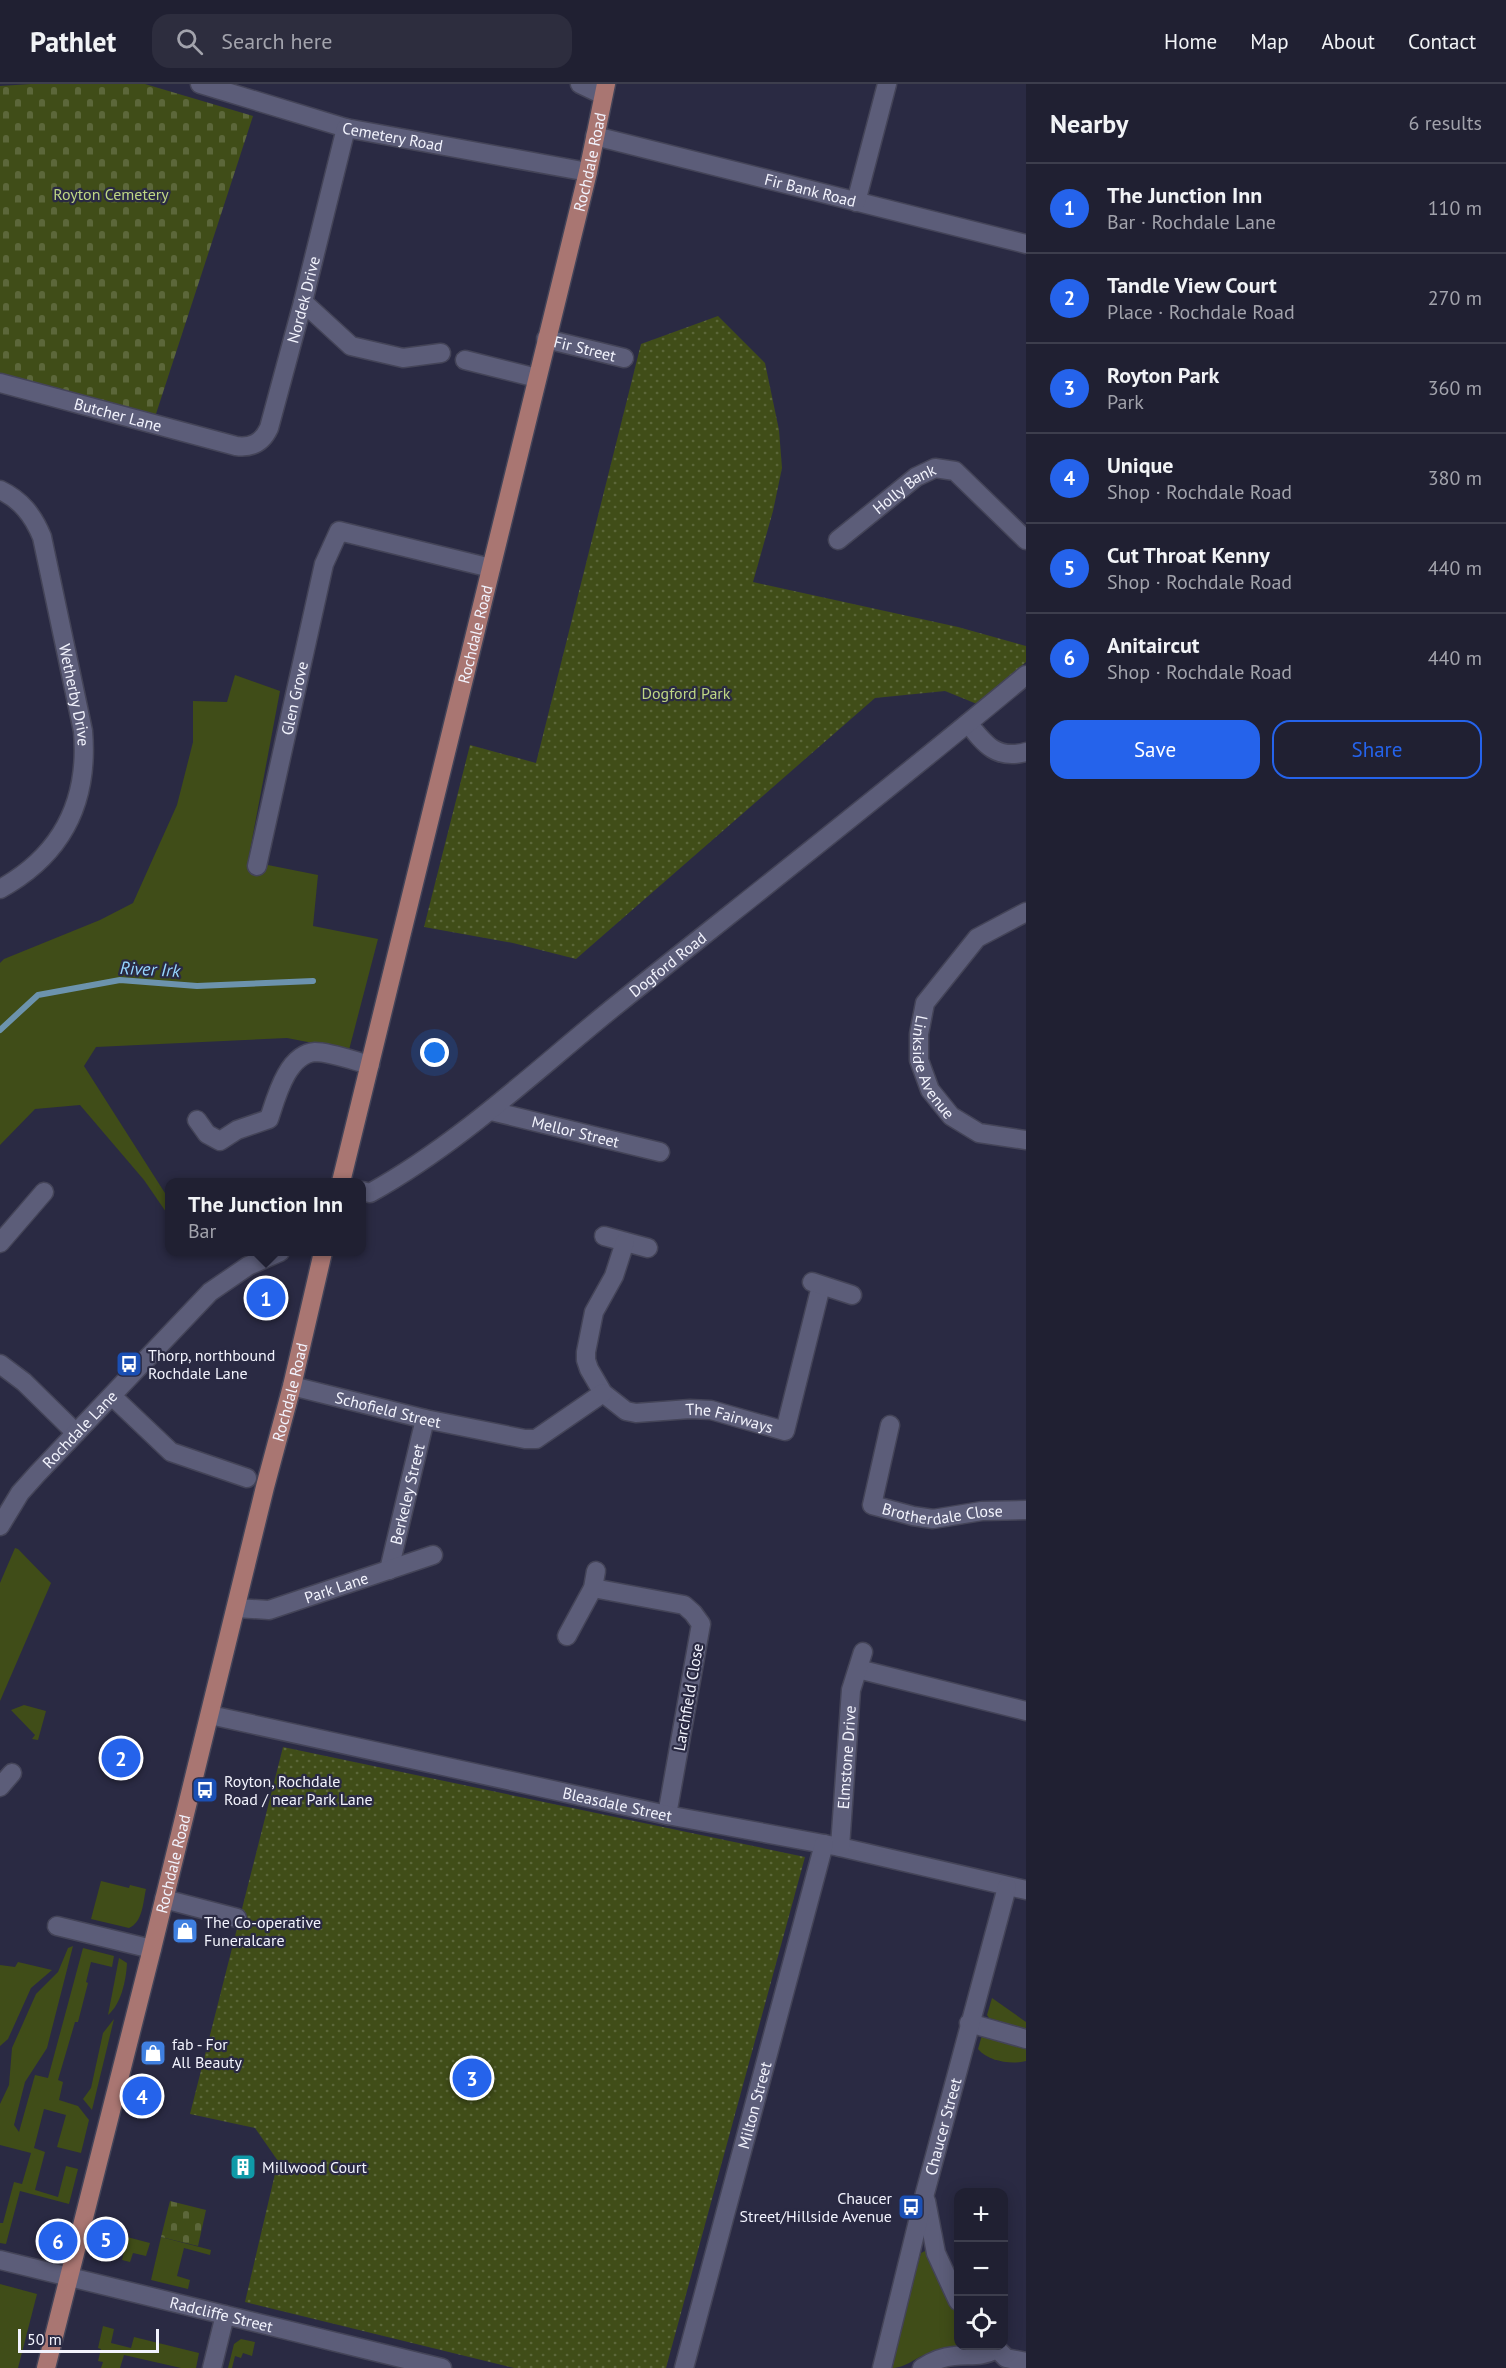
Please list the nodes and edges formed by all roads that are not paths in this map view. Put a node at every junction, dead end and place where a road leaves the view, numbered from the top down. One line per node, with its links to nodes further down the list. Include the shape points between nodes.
1 (200, 84): 5 (street, Cemetery Road)
2 (580, 84): 4 (street)
3 (887, 84): 8 (street)
4 (604, 90): 6 (main road, Rochdale Road)
5 (346, 128): 7 (street, Cemetery Road); 10 (street, Nordek Drive)
6 (596, 136): 7 (main road, Rochdale Road); 8 (street, Fir Bank Road)
7 (588, 172): 11 (main road, Rochdale Road)
8 (856, 202): 9 (street, Fir Bank Road)
9 (1026, 244)
10 (303, 302): 12 (street, via 351,346 403,358); 17 (street, Nordek Drive, via 266,434 250,446)
11 (546, 339): 13 (street, Fir Street); 15 (main road, Rochdale Road)
12 (441, 353)
13 (624, 358)
14 (465, 360): 15 (street)
15 (537, 378): 21 (main road, Rochdale Road)
16 (0, 383): 17 (street, Butcher Lane)
17 (236, 446)
18 (0, 490): 26 (street, Wetherby Drive, via 30,512 42,537 85,750 76,805 59,839 32,868)
19 (838, 540): 20 (street, Holly Bank, via 916,477 935,468 955,471)
20 (1026, 540)
21 (491, 568): 25 (street, Glen Grove, via 339,531 324,564); 28 (main road, Rochdale Road)
22 (1026, 675): 23 (street, Dogford Road)
23 (968, 723): 24 (street, via 982,742 997,752 1012,756); 29 (street, Dogford Road, via 612,1008)
24 (1026, 752)
25 (257, 866)
26 (0, 889)
27 (1026, 912): 31 (street, Linkside Avenue, via 977,938 925,1004 919,1034 919,1060 930,1090 951,1116 979,1133)
28 (370, 1065): 30 (street, via 314,1052 298,1058 280,1084 269,1119 219,1141 207,1134); 33 (main road, Rochdale Road)
29 (491, 1111): 32 (street, Mellor Street); 35 (street, Dogford Road, via 402,1175)
30 (197, 1120)
31 (1026, 1140)
32 (660, 1152)
33 (342, 1178)
34 (44, 1192): 38 (street)
35 (366, 1192)
36 (604, 1236): 37 (street)
37 (625, 1242): 39 (street); 45 (street, The Fairways, via 614,1276 594,1312 586,1352 589,1369)
38 (0, 1243)
39 (648, 1248)
40 (269, 1256): 46 (street, Rochdale Lane, via 210,1292)
41 (322, 1256): 44 (main road, Rochdale Road)
42 (852, 1295): 45 (street, The Fairways, via 816,1284 785,1431 711,1410 626,1411)
43 (0, 1364): 49 (street)
44 (292, 1386): 47 (street, Schofield Street); 55 (main road, Rochdale Road)
45 (603, 1393): 47 (street, Schofield Street, via 536,1438)
46 (112, 1396): 49 (street, Rochdale Lane); 50 (street, via 171,1452)
47 (425, 1419): 54 (street, Berkeley Street)
48 (890, 1425): 51 (street, Brotherdale Close, via 872,1505 933,1519)
49 (76, 1433): 52 (street, Rochdale Lane, via 20,1493)
50 (246, 1478)
51 (1026, 1509)
52 (0, 1526)
53 (433, 1555): 54 (street, Park Lane)
54 (389, 1570): 55 (street, Park Lane, via 269,1610)
55 (236, 1608): 58 (main road, Rochdale Road)
56 (567, 1636): 59 (street, Larchfield Close, via 594,1580 684,1605 701,1624)
57 (1026, 1711): 60 (street, Elmstone Drive, via 861,1660 851,1690)
58 (210, 1715): 59 (street, Bleasdale Street); 63 (main road, Rochdale Road)
59 (667, 1815): 60 (street, Bleasdale Street)
60 (832, 1846): 61 (street, Bleasdale Street); 80 (street, Milton Street)
61 (1007, 1887): 62 (street, Bleasdale Street); 67 (street, Chaucer Street)
62 (1026, 1890)
63 (164, 1899): 64 (street); 66 (main road, Rochdale Road)
64 (237, 1918)
65 (57, 1926): 66 (street)
66 (152, 1949): 71 (main road, Rochdale Road)
67 (969, 2024): 68 (street); 69 (street, Chaucer Street)
68 (1026, 2039)
69 (925, 2193): 72 (street, via 936,2253); 81 (street, Chaucer Street)
70 (0, 2260): 71 (street, Radcliffe Street)
71 (70, 2278): 73 (street, Radcliffe Street); 77 (main road, Rochdale Road)
72 (956, 2296)
73 (225, 2315): 78 (street); 79 (street, Radcliffe Street)
74 (991, 2350): 82 (street, via 984,2356 952,2356)
75 (998, 2350): 76 (street, via 1006,2358)
76 (1026, 2362)
77 (46, 2368)
78 (212, 2368)
79 (442, 2368)
80 (684, 2368)
81 (882, 2368)
82 (921, 2368)

